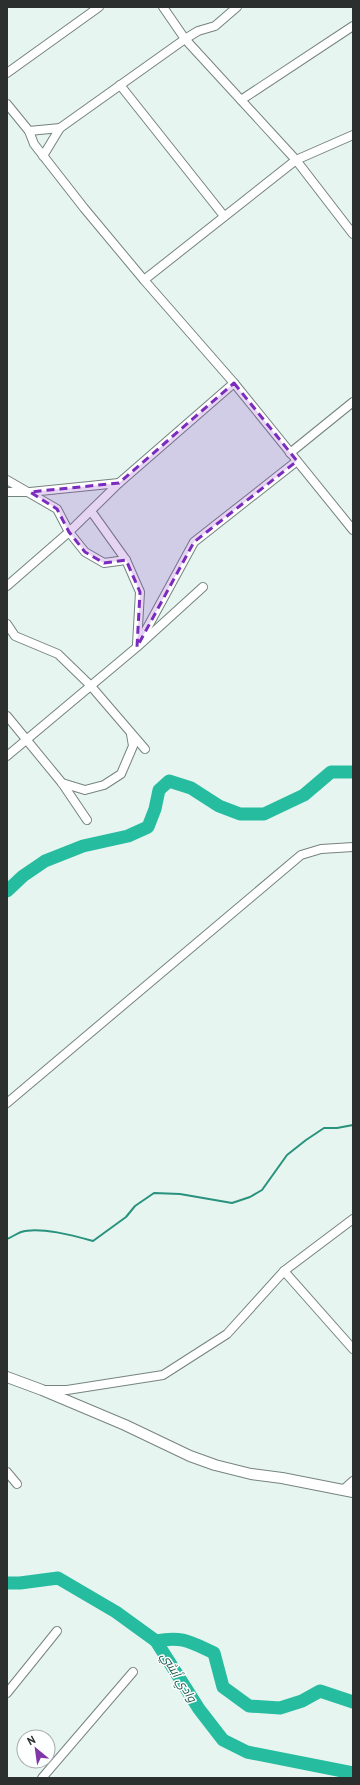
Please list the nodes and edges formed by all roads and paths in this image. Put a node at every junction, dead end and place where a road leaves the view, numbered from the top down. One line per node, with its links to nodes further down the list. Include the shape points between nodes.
1 (99, 7): 6 (street)
2 (163, 7): 5 (street)
3 (237, 7): 5 (street, via 215,26 198,31)
4 (353, 26): 8 (street)
5 (185, 39): 7 (street); 8 (street)
6 (7, 73)
7 (120, 86): 10 (street); 15 (street)
8 (241, 100): 14 (street)
9 (7, 104): 11 (street)
10 (60, 128): 11 (street); 13 (street)
11 (29, 131): 13 (street)
12 (353, 135): 14 (street)
13 (43, 156): 17 (street)
14 (296, 160): 15 (street); 16 (street)
15 (224, 216): 17 (street)
16 (353, 234)
17 (144, 280): 18 (street)
18 (234, 383): 20 (street); 23 (street)
19 (353, 402): 20 (street)
20 (290, 453): 21 (street)
21 (297, 461): 27 (street); 33 (street, via 194,542)
22 (7, 480): 25 (street)
23 (119, 483): 25 (street); 26 (street)
24 (7, 492): 25 (street)
25 (30, 492): 28 (street, via 57,509)
26 (91, 511): 28 (street); 29 (street)
27 (353, 530)
28 (69, 532): 29 (street, via 85,552 104,563); 30 (street)
29 (126, 560): 33 (street, via 140,592)
30 (7, 586)
31 (203, 587): 33 (street)
32 (7, 624): 34 (street, via 15,636 58,654)
33 (137, 647): 34 (street)
34 (90, 685): 36 (street); 37 (street)
35 (7, 716): 37 (street)
36 (131, 733): 38 (street); 40 (street, via 133,746 121,774 104,785 85,790)
37 (27, 740): 39 (street); 40 (street)
38 (145, 749)
39 (7, 756)
40 (62, 783): 41 (street)
41 (87, 820)
42 (353, 847): 43 (street, via 321,849 301,856)
43 (7, 1103)
44 (352, 1220): 45 (street)
45 (284, 1271): 46 (street); 48 (street, via 227,1334 163,1375 67,1390)
46 (353, 1349)
47 (7, 1377): 48 (street)
48 (42, 1390): 52 (street, via 215,1465)
49 (7, 1472): 51 (street)
50 (353, 1481): 52 (street)
51 (17, 1484)
52 (348, 1491)
53 (57, 1631): 55 (street)
54 (133, 1672): 56 (street)
55 (7, 1693)
56 (42, 1778)

